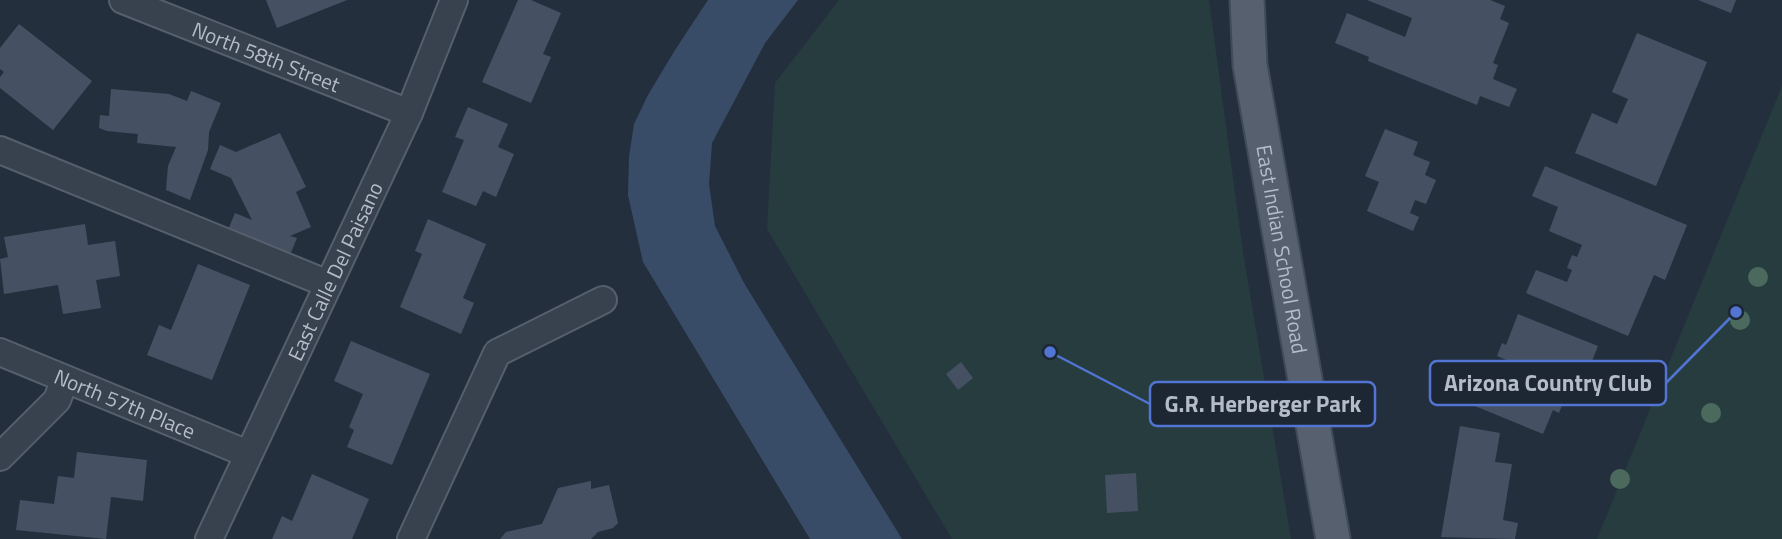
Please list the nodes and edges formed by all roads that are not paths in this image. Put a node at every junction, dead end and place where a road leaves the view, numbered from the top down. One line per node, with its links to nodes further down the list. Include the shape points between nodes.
1 (123, 0): 4 (street, North 58th Street)
2 (454, 0): 4 (street, East Calle Del Paisano)
3 (1247, 0): 14 (main road, East Indian School Road, via 1250,65)
4 (409, 113): 6 (street, East Calle Del Paisano)
5 (0, 150): 6 (street)
6 (328, 284): 10 (street, East Calle Del Paisano)
7 (603, 300): 13 (street, via 497,353)
8 (0, 352): 9 (street, North 57th Place)
9 (65, 379): 10 (street, North 57th Place); 11 (street, via 57,400)
10 (248, 454): 12 (street, East Calle Del Paisano)
11 (0, 457)
12 (209, 539)
13 (411, 539)
14 (1333, 539)

